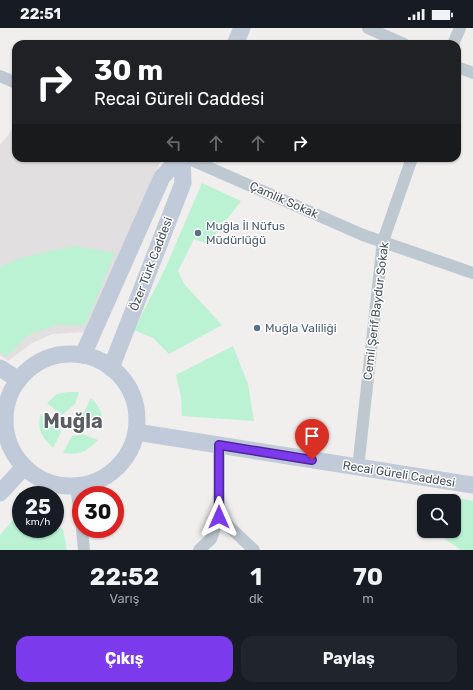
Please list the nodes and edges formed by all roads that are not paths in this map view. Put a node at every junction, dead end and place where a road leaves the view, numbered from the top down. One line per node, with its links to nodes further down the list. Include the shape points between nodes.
1 (242, 28): 4 (main road)
2 (368, 28): 5 (street)
3 (460, 28): 6 (street)
4 (237, 40)
5 (395, 40)
6 (455, 40)
7 (461, 68): 8 (street)
8 (473, 73)
9 (0, 76): 10 (street)
10 (12, 81)
11 (177, 162): 17 (main road, Özer Türk Caddesi, via 162,177)
12 (181, 162): 19 (main road, Özer Türk Caddesi, via 183,183)
13 (196, 162): 15 (street, Çamlık Sokak)
14 (411, 162): 15 (street, Cemil Şerif Baydur Sokak)
15 (382, 241): 16 (street, Çamlık Sokak); 24 (street, Cemil Şerif Baydur Sokak)
16 (473, 273)
17 (83, 355): 19 (main road); 20 (main road, via 54,356 29,370)
18 (0, 368): 20 (main road)
19 (111, 368): 21 (main road, via 124,380 132,396 137,414)
20 (19, 380): 23 (main road, via 10,394 5,425 8,440)
21 (136, 432): 22 (main road, Recai Güreli Caddesi); 26 (main road, via 131,448 109,474 93,482)
22 (219, 445): 24 (main road, Recai Güreli Caddesi); 28 (street)
23 (24, 467): 26 (main road, via 48,482); 27 (main road)
24 (358, 468): 25 (main road, Recai Güreli Caddesi)
25 (473, 485)
26 (76, 486)
27 (0, 493)
28 (219, 517): 31 (street, via 211,538); 32 (street)
29 (83, 538): 30 (street)
30 (84, 550)
31 (199, 550)
32 (254, 550)

